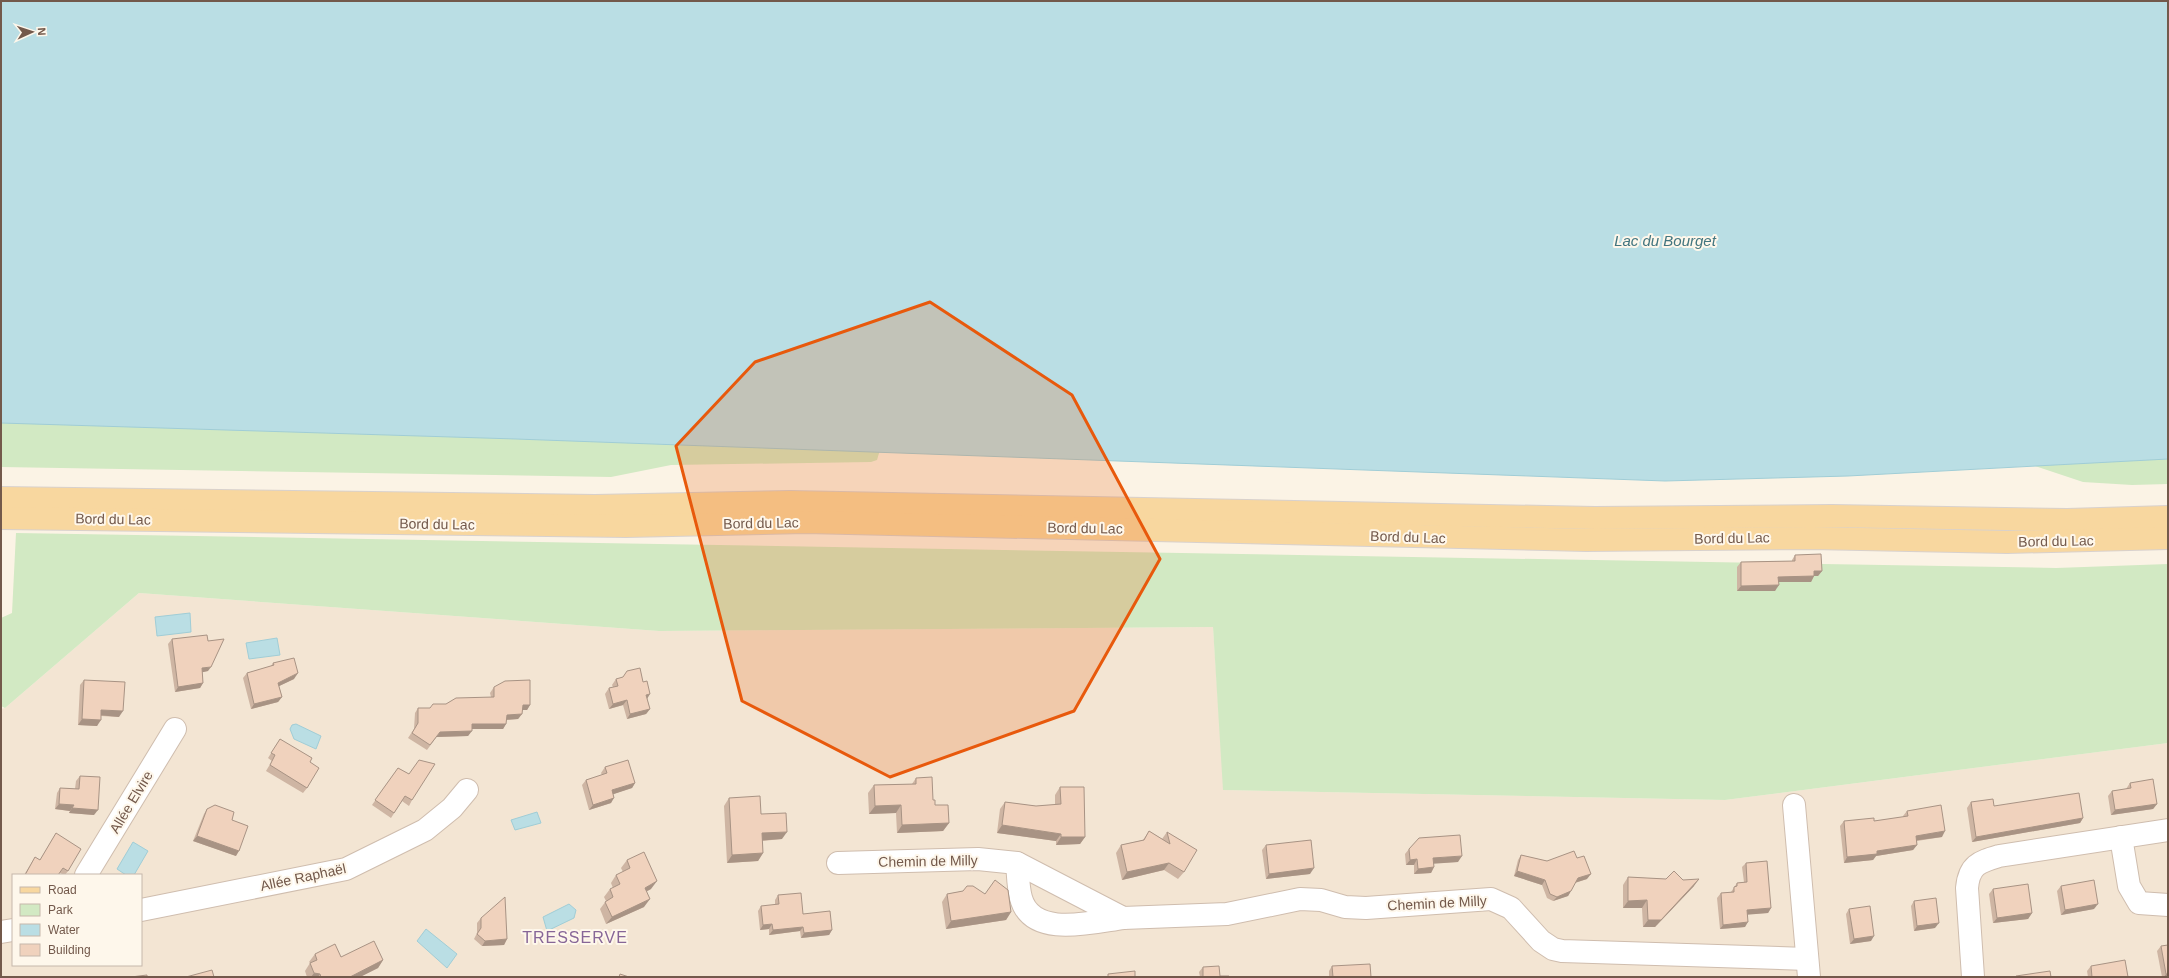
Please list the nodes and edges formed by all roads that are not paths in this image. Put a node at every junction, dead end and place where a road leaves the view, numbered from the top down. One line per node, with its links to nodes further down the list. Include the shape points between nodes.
1 (1, 498): 2 (main road, Bord du Lac, via 595,506 723,502 862,503 1595,518 1832,516 2067,520)
2 (2168, 517)
3 (1, 518): 4 (main road, Bord du Lac, via 626,526 806,522 1586,540 1812,538 2007,542)
4 (2168, 538)
5 (175, 729): 12 (street, Allée Elvire)
6 (467, 790): 14 (street, Allée Raphaël, via 452,808 425,830 346,869)
7 (1794, 806): 18 (street)
8 (2168, 830): 9 (street)
9 (2121, 837): 13 (street, via 2129,886 2139,903); 19 (street, via 1999,856 1982,861 1972,869 1967,888)
10 (838, 862): 11 (street, Chemin de Milly, via 978,859)
11 (1017, 864): 15 (street, Chemin de Milly); 15 (street, Chemin de Milly, via 1021,898 1027,910 1042,923 1056,925)
12 (87, 874)
13 (2168, 905)
14 (142, 910)
15 (1123, 918): 18 (street, Chemin de Milly, via 1227,914 1300,899 1366,908 1491,900 1511,908 1542,941 1553,949 1562,951)
16 (12, 930): 17 (street)
17 (1, 932)
18 (1808, 968)
19 (1973, 977)

